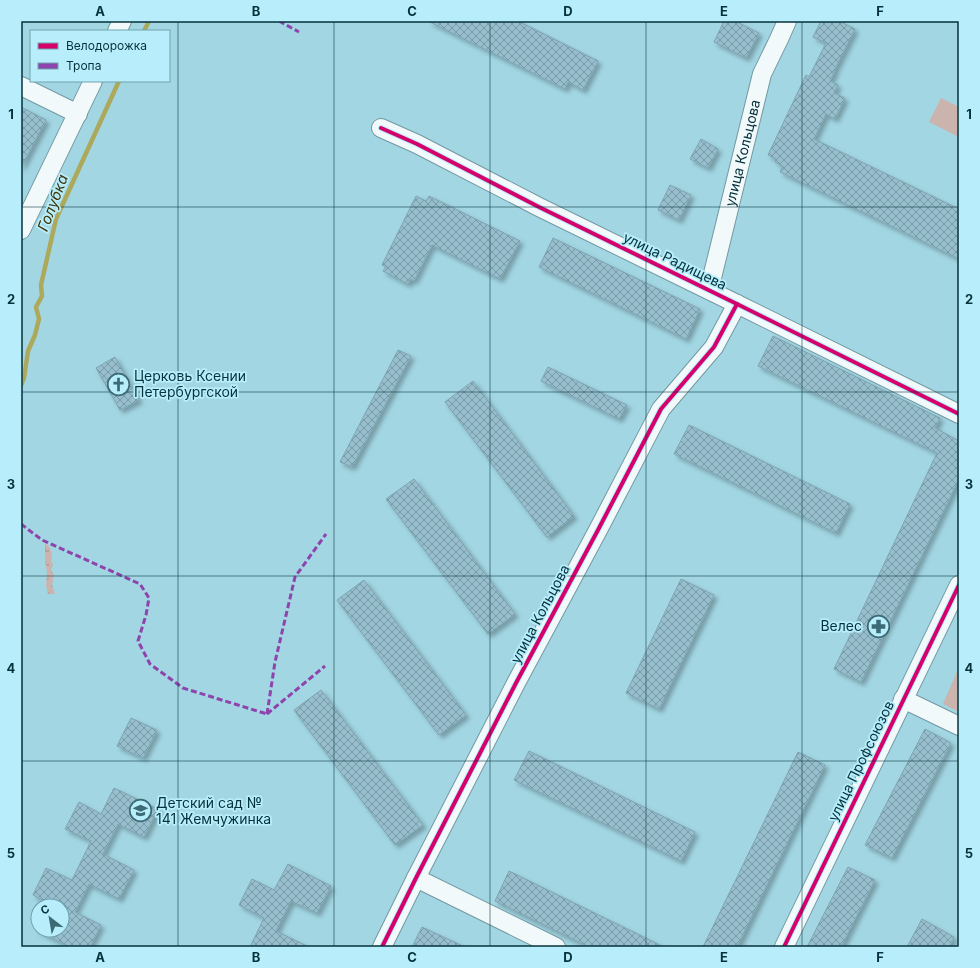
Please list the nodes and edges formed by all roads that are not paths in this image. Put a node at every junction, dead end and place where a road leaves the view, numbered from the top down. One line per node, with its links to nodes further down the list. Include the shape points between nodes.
1 (122, 21): 3 (street)
2 (787, 21): 9 (street, улица Кольцова, via 762,74)
3 (118, 30)
4 (94, 82): 6 (street)
5 (21, 86): 6 (street)
6 (78, 114): 8 (street)
7 (381, 128): 9 (street, улица Радищева, via 418,144 539,207)
8 (21, 230)
9 (709, 290): 10 (street, улица Радищева)
10 (737, 304): 11 (street, улица Радищева); 15 (street, улица Кольцова, via 714,347 661,409)
11 (959, 414)
12 (959, 585): 13 (street, улица Профсоюзов)
13 (903, 700): 14 (street); 18 (street, улица Профсоюзов)
14 (959, 726)
15 (416, 878): 16 (street, улица Кольцова); 17 (street)
16 (382, 947)
17 (556, 947)
18 (784, 947)

